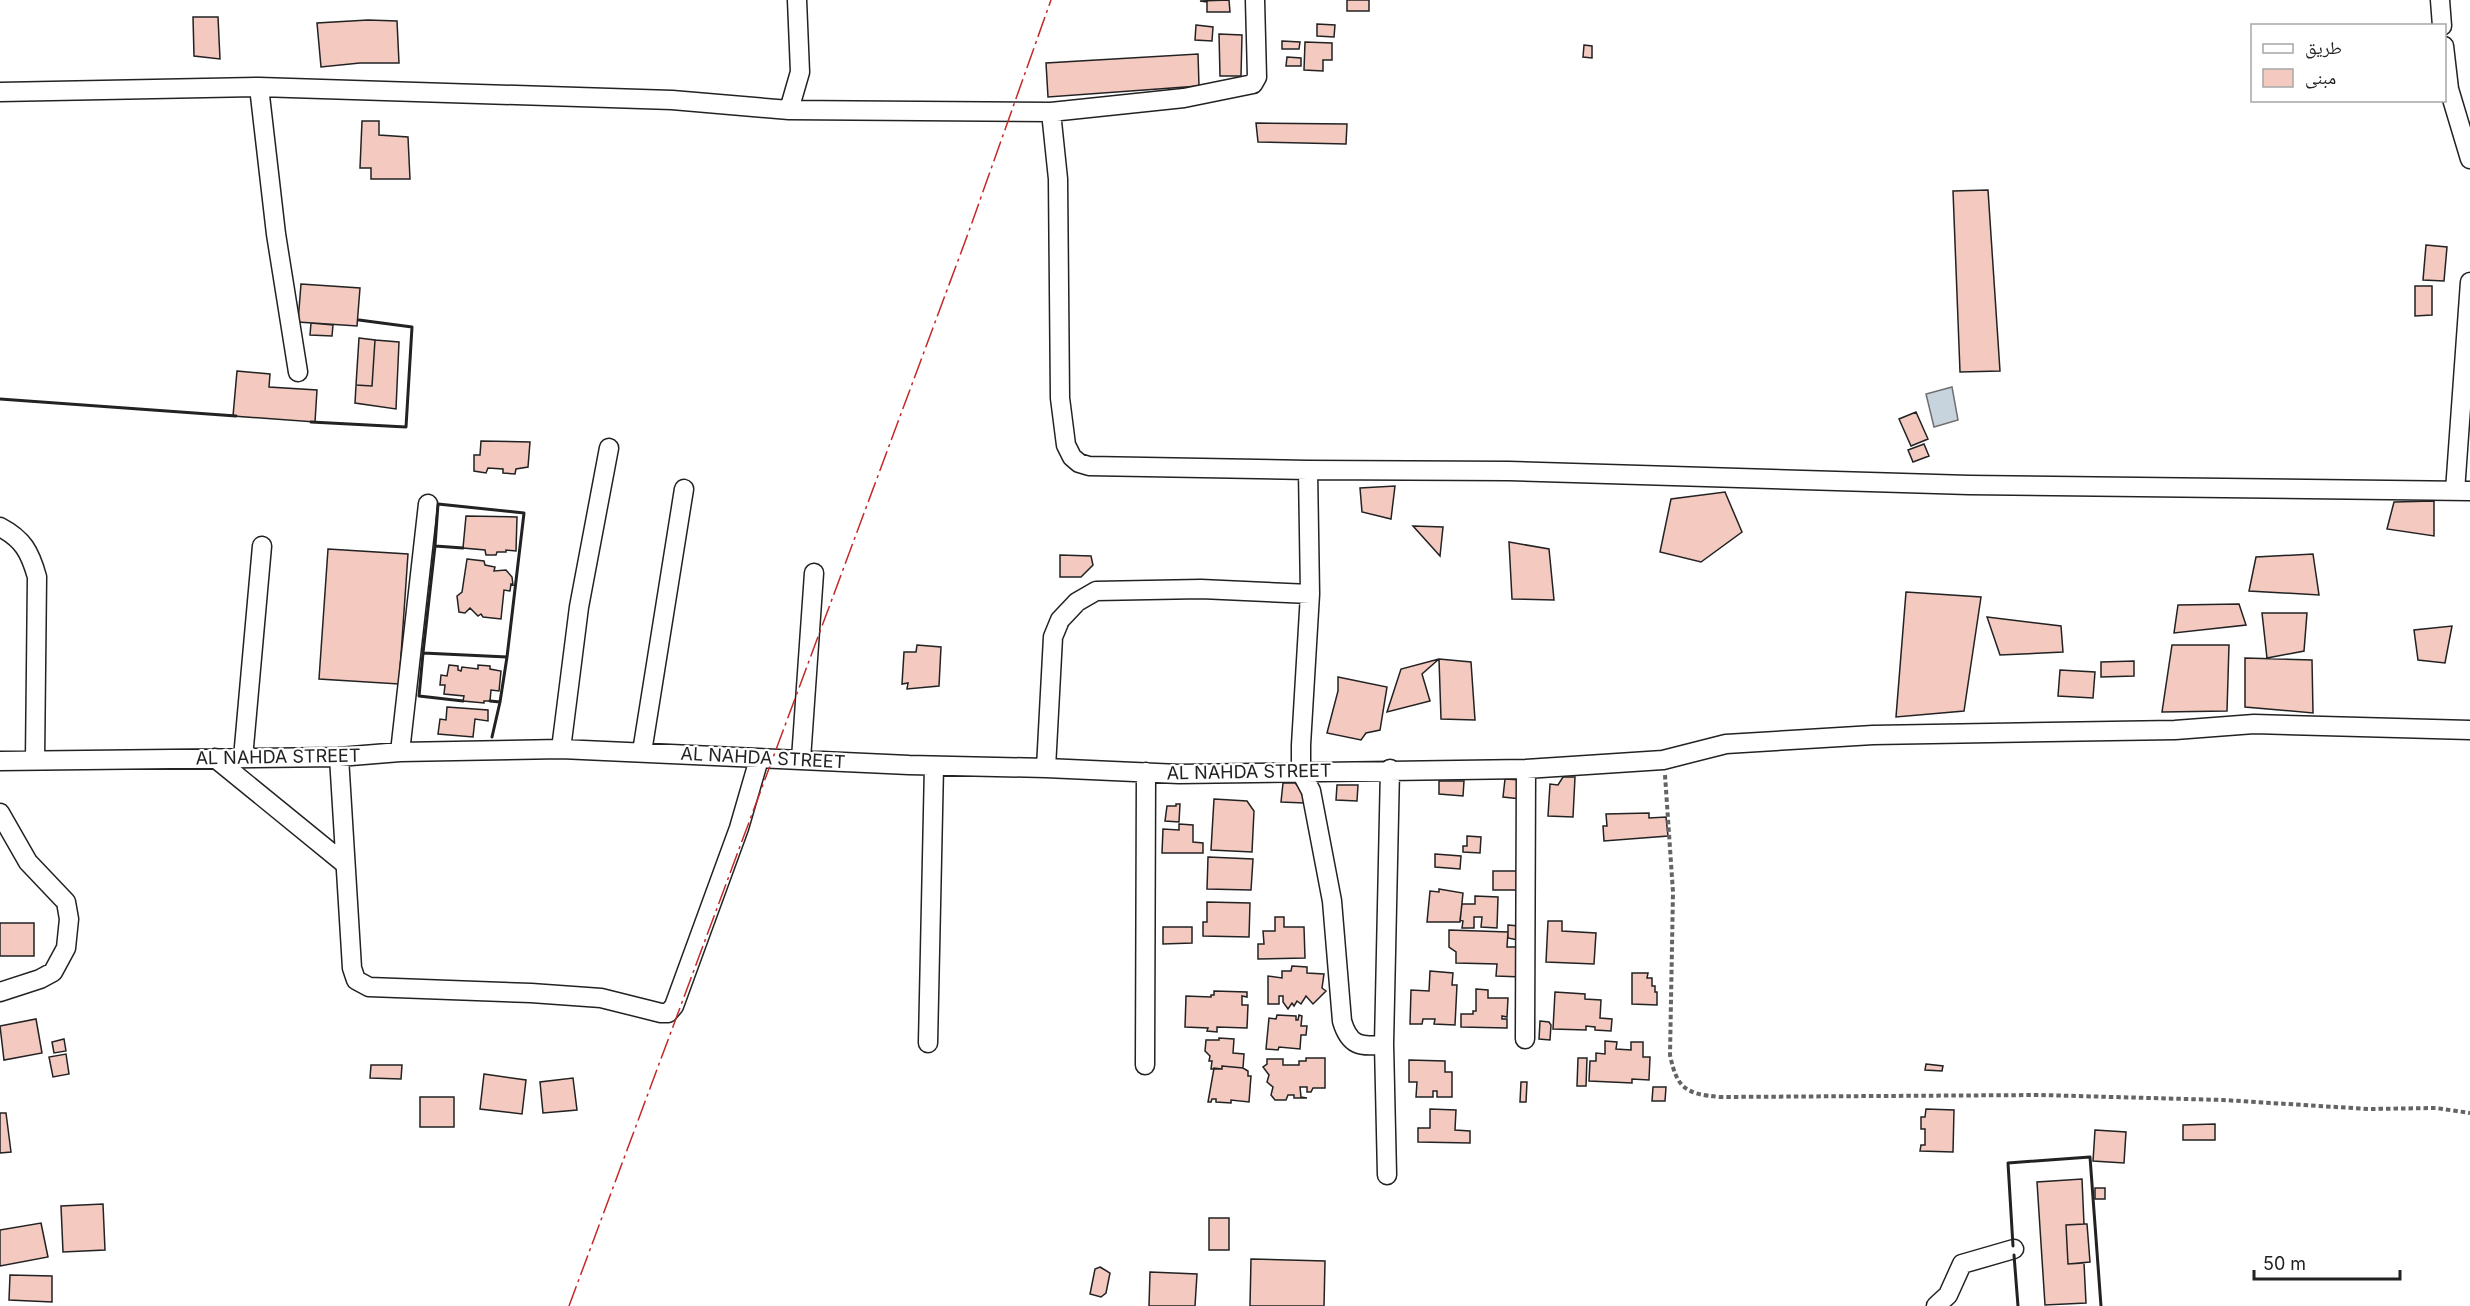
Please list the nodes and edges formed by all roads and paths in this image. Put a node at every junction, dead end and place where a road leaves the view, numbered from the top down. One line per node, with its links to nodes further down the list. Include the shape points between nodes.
1 (797, 0): 8 (street, via 800,72)
2 (1255, 0): 9 (street, via 1254,84 1184,98)
3 (2440, 0): 4 (street)
4 (2442, 24)
5 (2446, 57): 10 (street, via 2449,89)
6 (259, 87): 7 (street); 8 (street, via 672,100); 12 (street, via 276,234)
7 (0, 92)
8 (789, 110): 9 (street)
9 (1051, 112): 14 (street, via 1058,179 1060,398 1066,445 1072,457 1079,463 1103,467)
10 (2470, 159)
11 (2470, 282): 16 (street)
12 (298, 372)
13 (609, 448): 23 (street, via 579,607)
14 (1308, 470): 16 (street, via 1486,470 1969,485); 21 (street)
15 (684, 489): 25 (street)
16 (2462, 491)
17 (428, 504): 24 (street)
18 (0, 528): 29 (street, via 21,542 31,556 37,577)
19 (262, 546): 27 (street)
20 (813, 573): 31 (street)
21 (1310, 594): 35 (street, via 1096,591 1077,602 1060,620 1053,637); 39 (street)
22 (2470, 730): 32 (street, AL NAHDA STREET, via 2254,724 2175,730 1873,735 1726,744)
23 (561, 749): 24 (street, AL NAHDA STREET); 25 (street, AL NAHDA STREET)
24 (400, 752): 28 (street, AL NAHDA STREET)
25 (642, 752): 30 (street, AL NAHDA STREET)
26 (215, 758): 27 (street, AL NAHDA STREET); 29 (street, AL NAHDA STREET); 41 (street)
27 (243, 758): 28 (street, AL NAHDA STREET)
28 (339, 758): 41 (street)
29 (35, 759): 33 (street, AL NAHDA STREET)
30 (759, 759): 31 (street, AL NAHDA STREET); 41 (street, via 740,828 674,1006 668,1013 601,998 369,987 356,980 352,968)
31 (801, 759): 34 (street, AL NAHDA STREET)
32 (1664, 760): 37 (street, AL NAHDA STREET); 47 (path, via 1673,892 1670,1055 1674,1074 1690,1092 1720,1097 2040,1095 2368,1109 2436,1108)
33 (0, 761)
34 (934, 766): 35 (street, AL NAHDA STREET); 44 (street)
35 (1046, 768): 38 (street, AL NAHDA STREET)
36 (1390, 769): 37 (street, AL NAHDA STREET); 39 (street, AL NAHDA STREET); 45 (street)
37 (1526, 769): 43 (street)
38 (1146, 772): 39 (street, AL NAHDA STREET); 46 (street)
39 (1301, 772): 45 (street, via 1311,791 1332,901 1346,1035 1357,1044)
40 (0, 813): 42 (street, via 28,862 66,903 69,919 66,948 53,972)
41 (345, 864)
42 (0, 992)
43 (1525, 1039)
44 (927, 1043)
45 (1384, 1044): 48 (street)
46 (1145, 1065)
47 (2470, 1113)
48 (1388, 1175)
49 (2013, 1249): 50 (street, via 1962,1264 1948,1295)
50 (1936, 1306)

